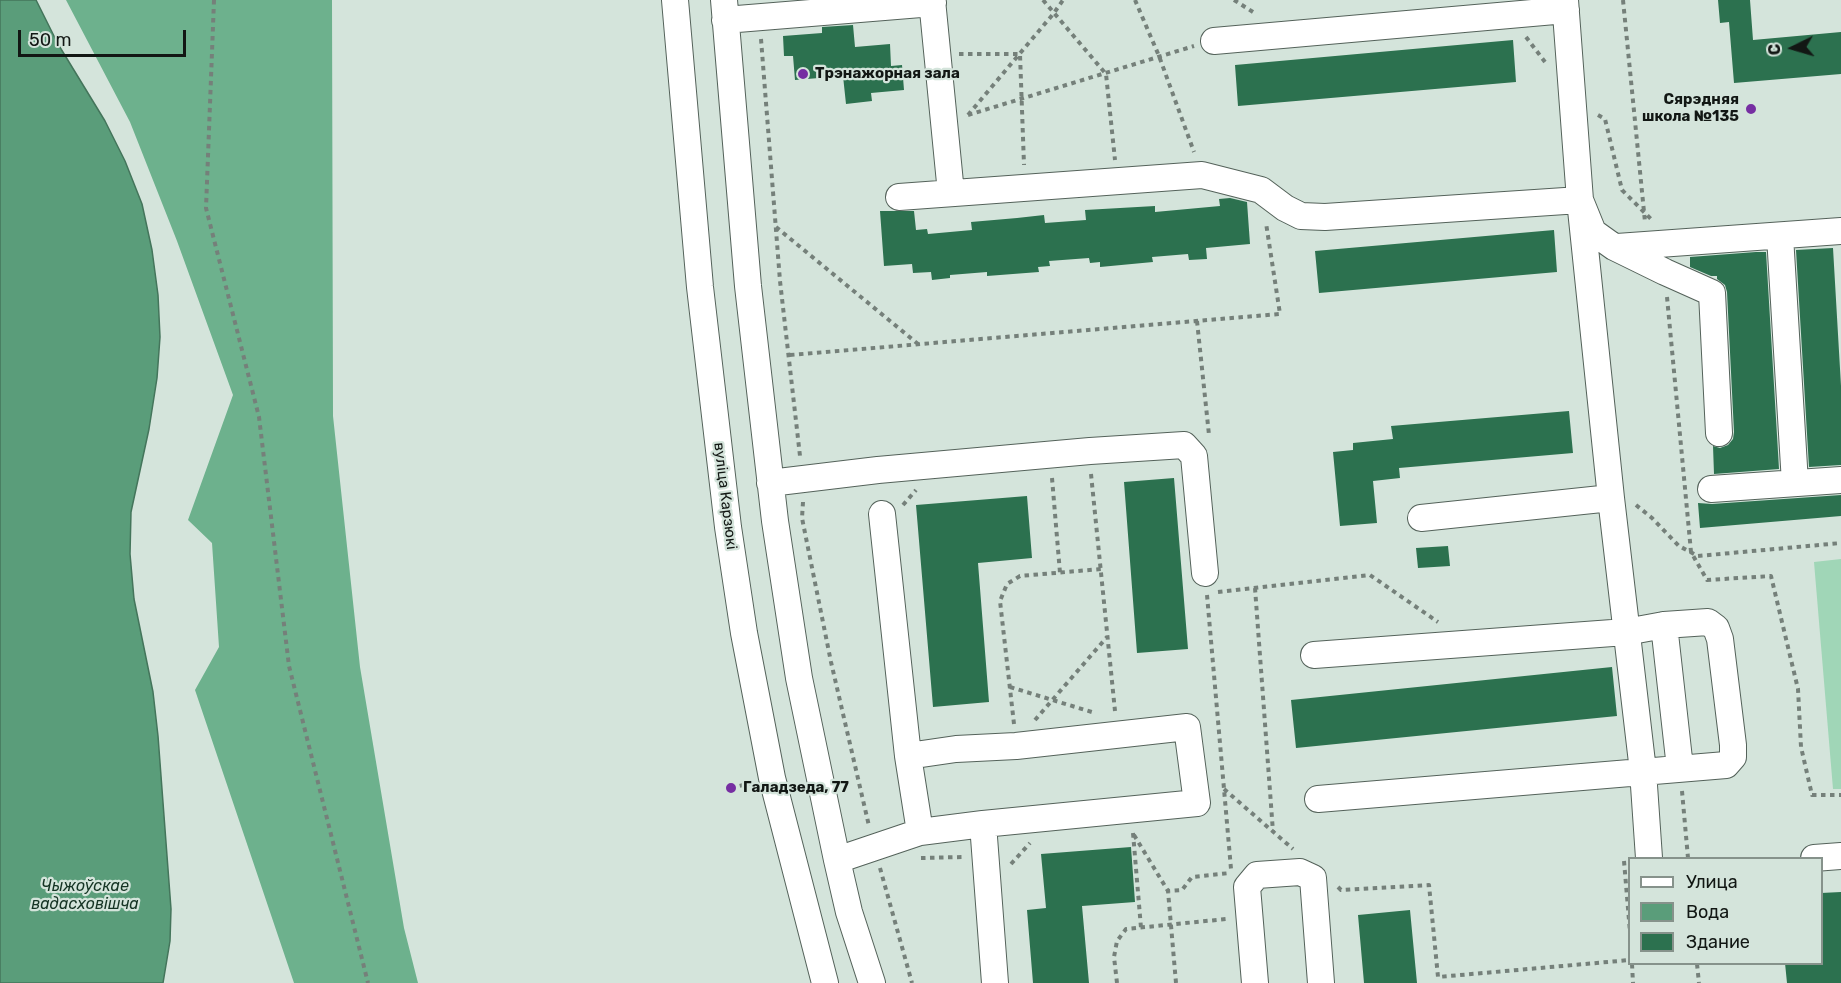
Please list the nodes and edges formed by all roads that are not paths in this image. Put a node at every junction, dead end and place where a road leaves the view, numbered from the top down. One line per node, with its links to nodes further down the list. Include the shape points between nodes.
1 (675, 0): 34 (street, вуліца Карзюкі, via 700,287 742,621 772,778)
2 (933, 2): 4 (street, via 759,17); 6 (street, via 938,55 956,116)
3 (1565, 5): 5 (street); 8 (street)
4 (724, 10): 14 (street)
5 (1214, 40)
6 (951, 194): 7 (street); 8 (street, via 1202,176 1261,189 1301,216)
7 (899, 197)
8 (1580, 200): 11 (street, via 1593,231); 17 (street)
9 (1841, 231): 10 (street)
10 (1780, 236): 11 (street); 15 (street)
11 (1614, 247): 12 (street, via 1712,293)
12 (1719, 433)
13 (1841, 480): 15 (street)
14 (770, 483): 20 (street, via 878,470 1184,445 1194,456); 33 (street, via 799,678)
15 (1795, 483): 16 (street)
16 (1711, 489)
17 (1611, 498): 19 (street); 22 (street)
18 (890, 512): 24 (street)
19 (1421, 518)
20 (1205, 573)
21 (1664, 625): 22 (street); 25 (street); 25 (street, via 1708,622 1716,628 1733,745 1733,757 1726,765)
22 (1626, 632): 23 (street); 26 (street)
23 (1314, 655)
24 (908, 756): 28 (street, via 1187,726 1197,803); 29 (street)
25 (1680, 768): 26 (street)
26 (1643, 771): 27 (street); 31 (street)
27 (1318, 799)
28 (983, 824): 29 (street); 36 (street)
29 (920, 832): 33 (street)
30 (1841, 856): 32 (street)
31 (1649, 857)
32 (1823, 857)
33 (837, 861): 35 (street)
34 (825, 983)
35 (872, 983)
36 (995, 983)
37 (1255, 983): 38 (street, via 1247,887 1257,875 1300,872 1313,878)
38 (1321, 983)

